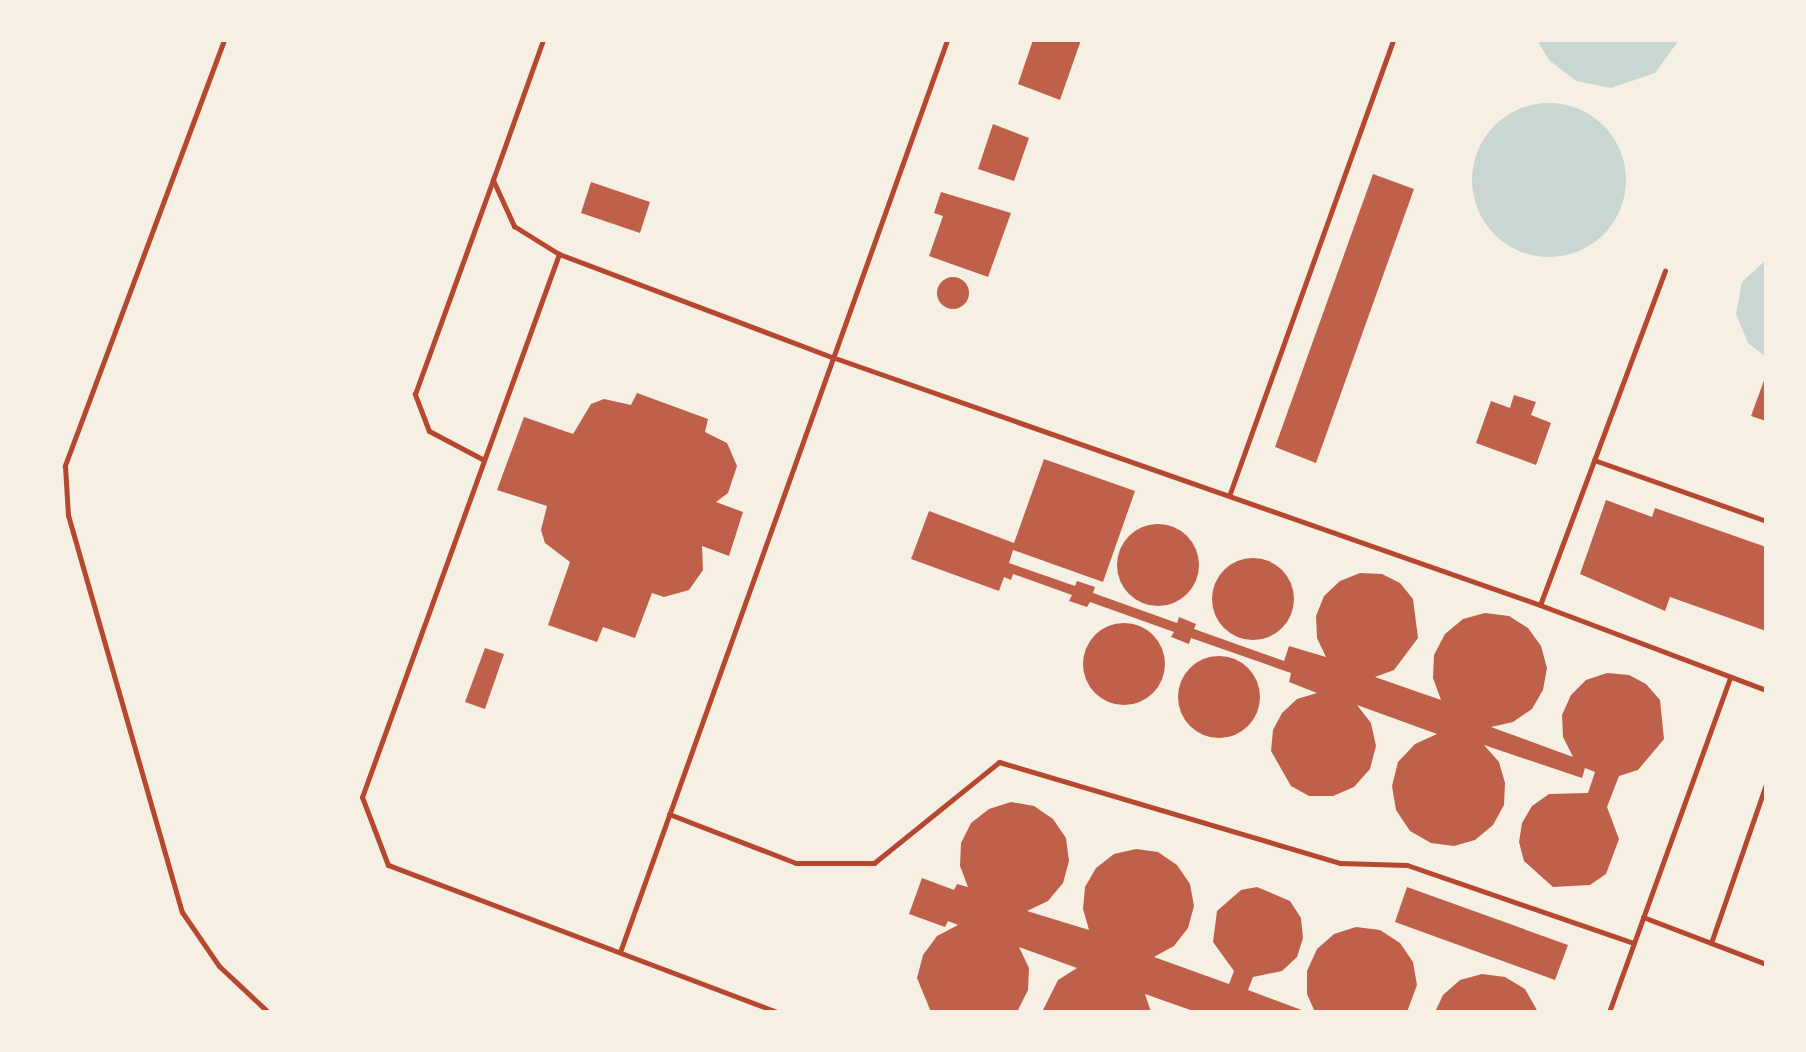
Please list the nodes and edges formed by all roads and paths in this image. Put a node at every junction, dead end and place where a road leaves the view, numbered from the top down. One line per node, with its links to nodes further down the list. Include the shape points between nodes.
1 (224, 40): 23 (lane, via 65,466 68,515 182,912 219,966)
2 (543, 40): 5 (lane)
3 (947, 40): 8 (lane)
4 (1393, 40): 11 (lane)
5 (493, 180): 6 (lane, via 514,226); 9 (lane, via 415,394 429,431)
6 (559, 254): 8 (lane); 9 (lane)
7 (1665, 271): 10 (lane)
8 (832, 357): 11 (lane); 17 (lane)
9 (484, 460): 21 (lane, via 362,797 388,865)
10 (1594, 460): 12 (lane); 13 (lane)
11 (1229, 496): 13 (lane)
12 (1766, 521)
13 (1540, 605): 14 (lane)
14 (1730, 677): 15 (lane); 18 (lane)
15 (1766, 690)
16 (1766, 784): 20 (lane)
17 (669, 814): 19 (lane, via 796,863 874,863 999,762 1340,863 1407,865); 21 (lane)
18 (1643, 917): 19 (lane); 20 (lane)
19 (1634, 943): 25 (lane)
20 (1711, 943): 22 (lane)
21 (620, 952): 24 (lane)
22 (1766, 964)
23 (268, 1012)
24 (777, 1012)
25 (1609, 1012)

